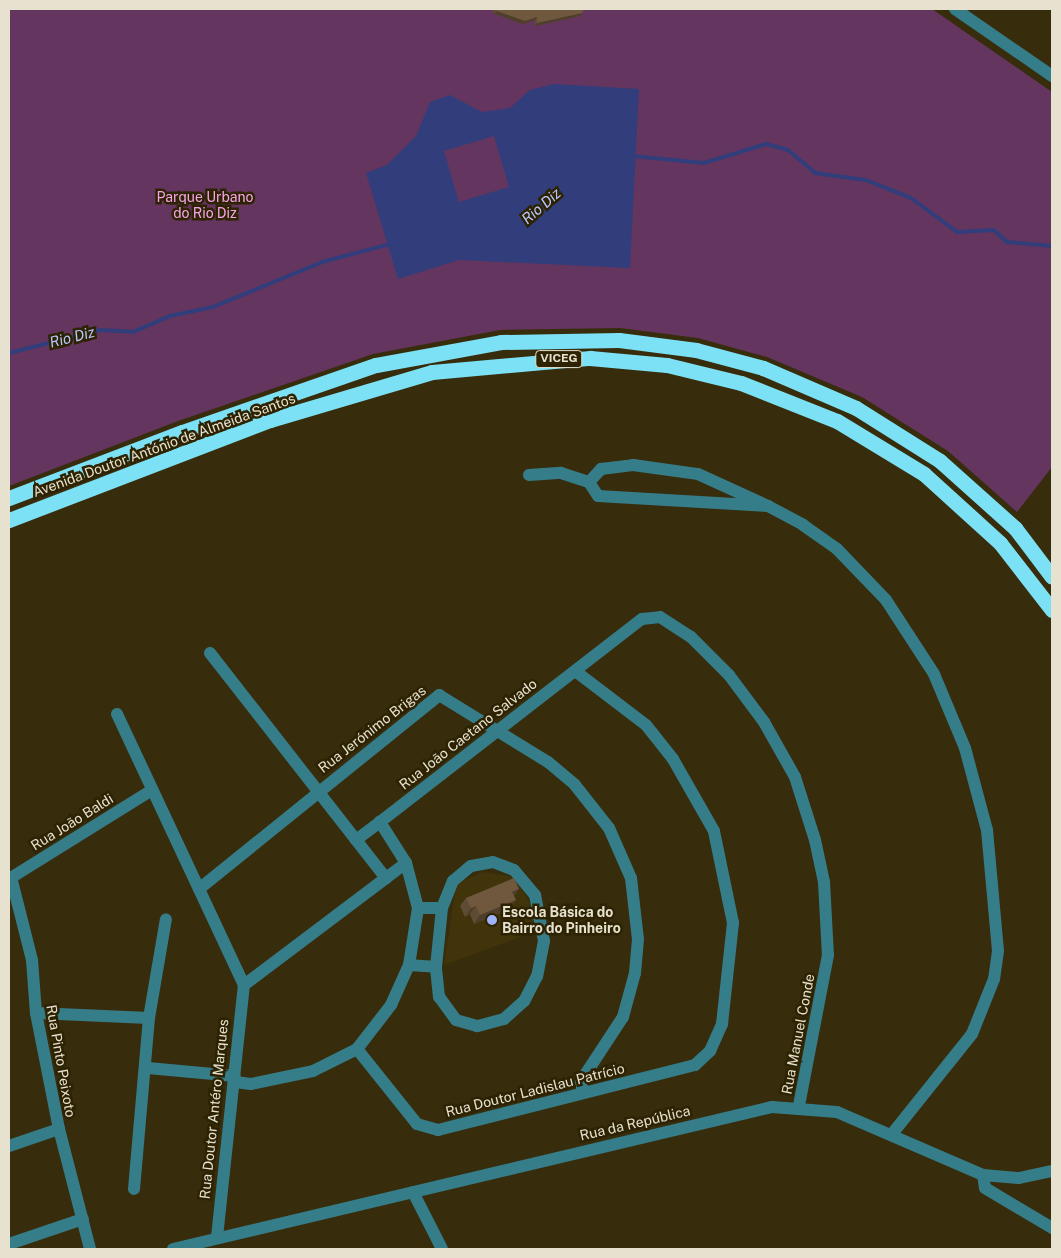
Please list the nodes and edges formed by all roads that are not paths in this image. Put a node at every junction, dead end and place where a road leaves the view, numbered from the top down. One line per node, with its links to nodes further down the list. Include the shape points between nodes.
1 (955, 9): 2 (street)
2 (1052, 76)
3 (529, 475): 4 (street, via 561,473)
4 (589, 482): 6 (street, via 598,496); 6 (street, via 601,469 633,465 698,474)
5 (9, 498): 8 (highway, Avenida Doutor António de Almeida Santos / VICEG, via 182,432 376,365 501,342 619,340 696,350 763,368 856,408 940,461 1015,528)
6 (768, 506): 36 (street, via 837,549 880,593 906,628 934,674 965,748 987,830 998,921 994,979 972,1034)
7 (9, 520): 9 (highway, Avenida Doutor António de Almeida Santos / VICEG, via 270,420 432,372 590,358 667,365 732,381 837,421 924,474 1000,543)
8 (1052, 577)
9 (1052, 610)
10 (210, 653): 15 (street)
11 (575, 670): 13 (street, Rua João Caetano Salvado); 33 (street, Rua Doutor Ladislau Patrício, via 646,725 673,759 714,831 733,923 722,1024 710,1051 695,1065); 34 (street, Rua Manuel Conde, via 642,619 660,617 691,637 730,675 764,722 795,777 824,882 828,955)
12 (117, 714): 14 (street)
13 (496, 732): 15 (street, Rua Jerónimo Brigas, via 440,695); 16 (street, Rua João Caetano Salvado); 33 (street, via 548,762 575,785 609,828 631,878 638,939 635,973 623,1017 581,1081)
14 (152, 790): 19 (street, Rua João Baldi); 21 (street)
15 (317, 792): 17 (street); 21 (street)
16 (380, 822): 17 (street, Rua João Caetano Salvado); 18 (street)
17 (356, 840): 20 (street)
18 (406, 863): 20 (street); 22 (street)
19 (10, 878): 28 (street, Rua Pinto Peixoto, via 32,960)
20 (386, 878): 27 (street)
21 (199, 889): 27 (street)
22 (418, 908): 23 (street); 25 (street)
23 (442, 908): 26 (street); 26 (street, via 452,881 471,866 493,862 514,870 536,895 544,940 537,976 524,1001 504,1019 477,1026 456,1020 439,997)
24 (166, 919): 29 (street)
25 (409, 965): 26 (street); 30 (street, via 391,1005)
26 (436, 967)
27 (244, 985): 32 (street, Rua Doutor Antéro Marques)
28 (36, 1012): 29 (street); 35 (street, Rua Pinto Peixoto)
29 (149, 1018): 31 (street)
30 (357, 1049): 32 (street, via 313,1071 251,1084); 33 (street, Rua Doutor Ladislau Patrício, via 417,1124 426,1129 438,1130)
31 (148, 1068): 32 (street); 40 (street)
32 (235, 1079): 44 (street, Rua Doutor Antéro Marques)
33 (583, 1093)
34 (799, 1106): 36 (street, Rua da República, via 836,1112); 41 (street, Rua da República, via 742,1113)
35 (59, 1130): 37 (street); 42 (street, Rua Pinto Peixoto)
36 (891, 1135): 39 (street, Rua da República, via 945,1163)
37 (9, 1146)
38 (1052, 1171): 39 (street, Rua da República, via 1019,1178)
39 (983, 1175): 43 (street, via 984,1188)
40 (134, 1189)
41 (413, 1192): 44 (street, Rua da República); 48 (street)
42 (83, 1219): 45 (street); 46 (street, Rua Pinto Peixoto)
43 (1052, 1228)
44 (217, 1237): 47 (street, Rua da República)
45 (9, 1244)
46 (90, 1249)
47 (173, 1249)
48 (442, 1249)

